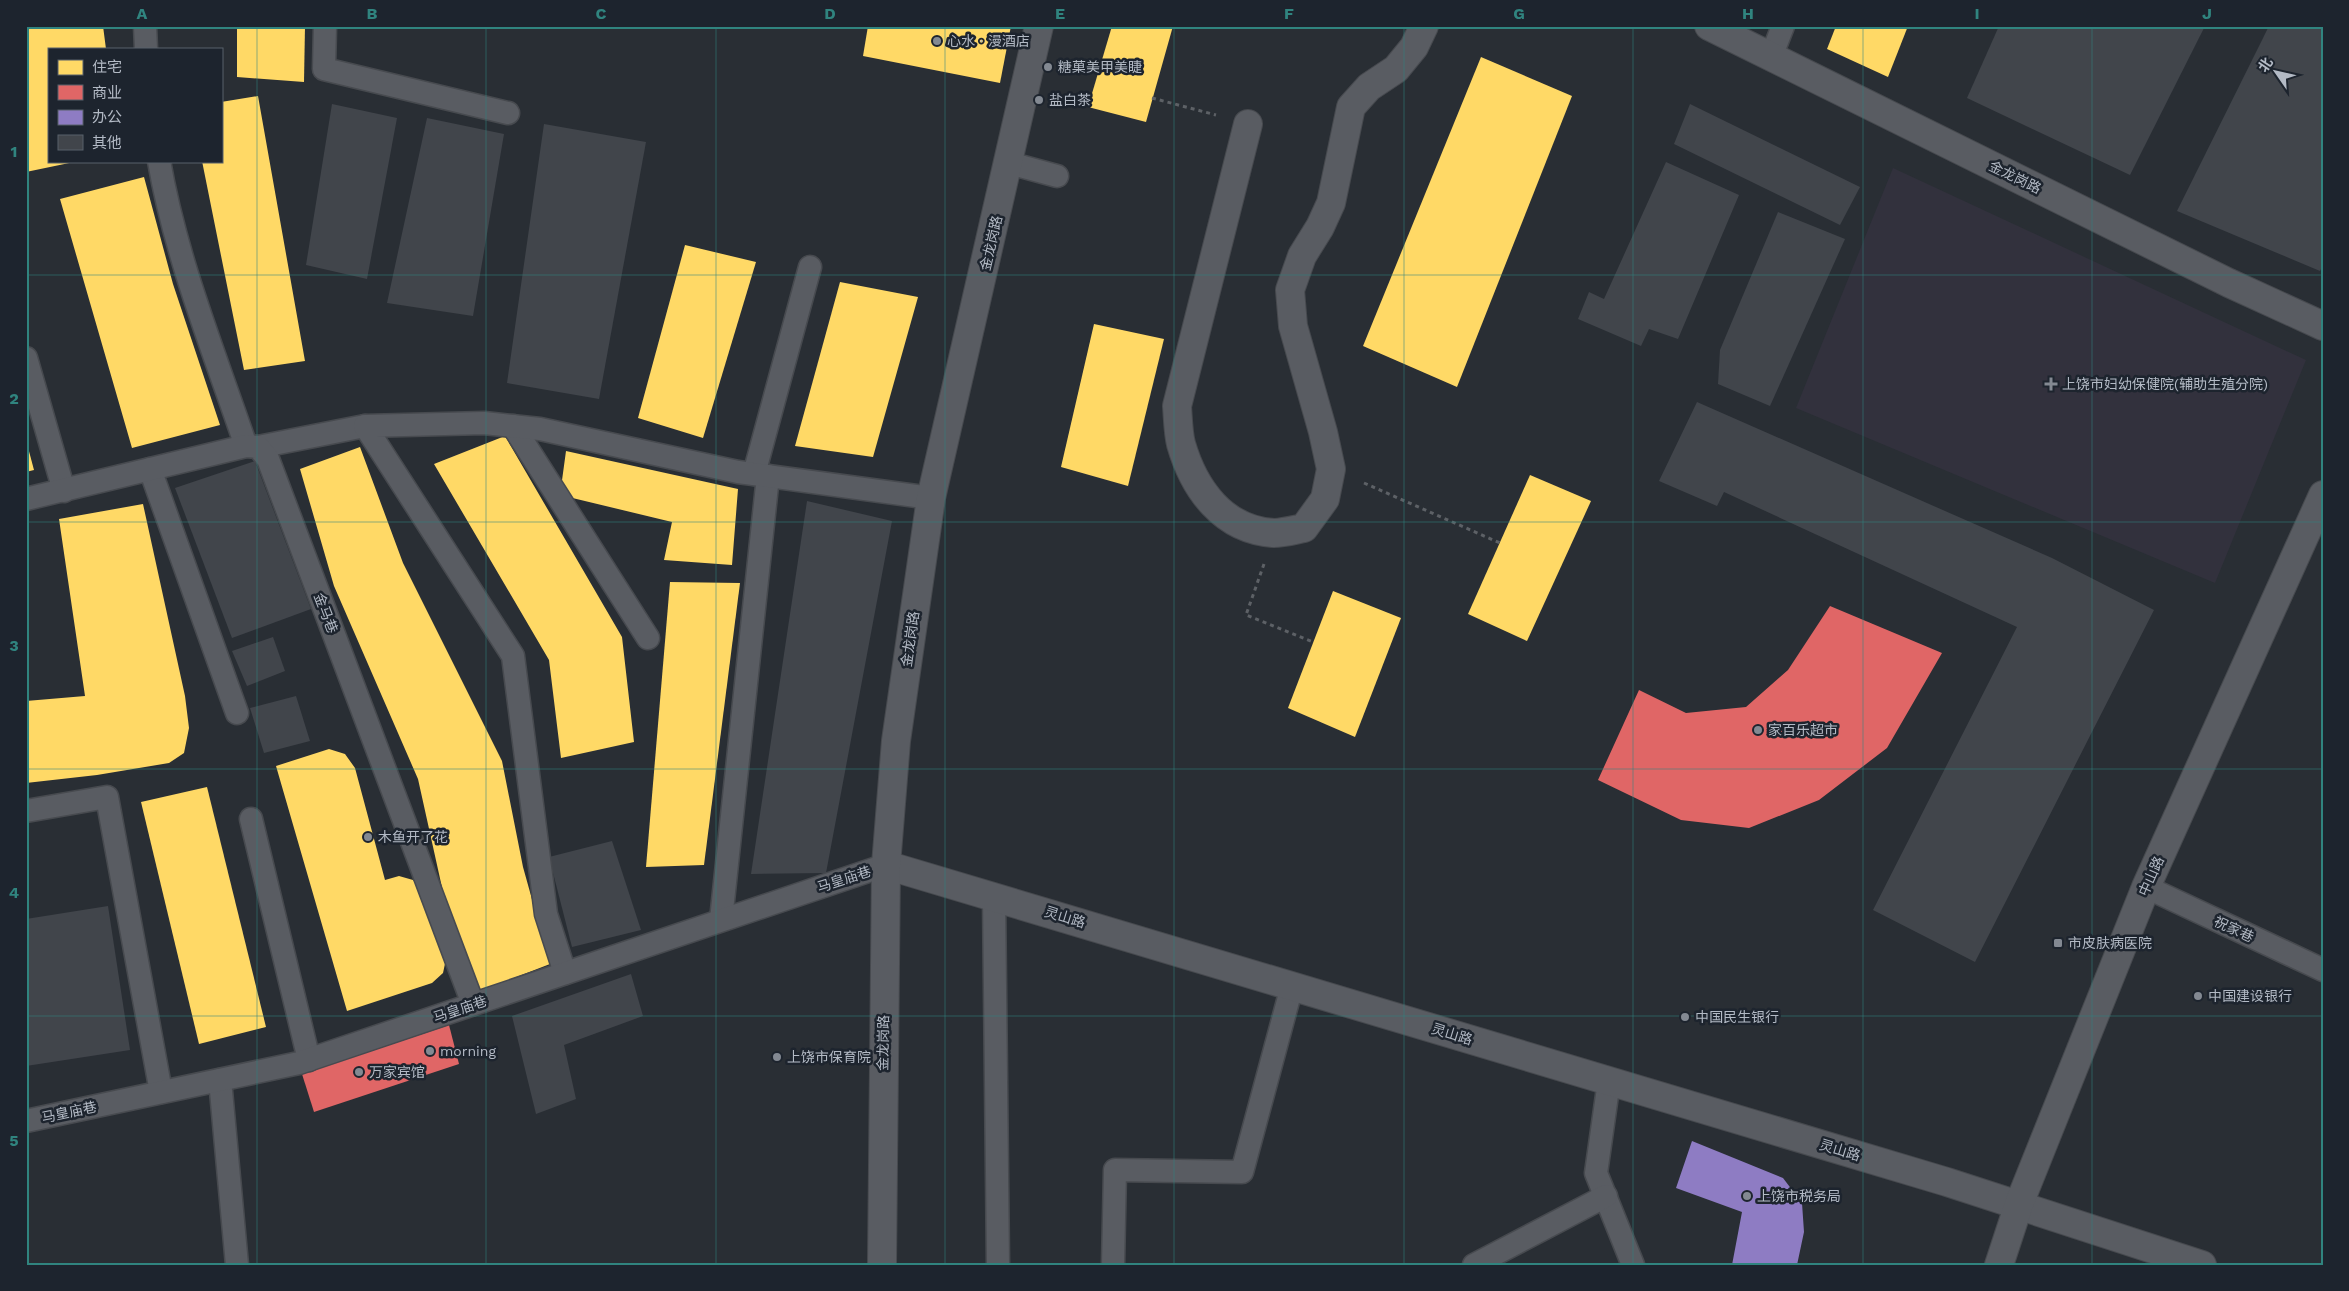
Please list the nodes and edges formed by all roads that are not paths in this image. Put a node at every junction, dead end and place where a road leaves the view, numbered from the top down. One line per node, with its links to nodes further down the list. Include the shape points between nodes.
1 (145, 26): 7 (lane)
2 (325, 26): 9 (lane, via 324,69)
3 (1039, 26): 12 (street, 金龙岗路)
4 (1424, 26): 10 (street, via 1414,47 1396,69 1368,87 1351,107 1331,202 1302,256 1290,290 1293,326 1331,469 1325,499 1304,528 1275,533 1243,528 1214,508 1194,476 1181,443 1177,406)
5 (1709, 26): 8 (street, 金龙岗路)
6 (1783, 26): 8 (lane)
7 (146, 48)
8 (1771, 57): 15 (street, 金龙岗路, via 2229,283)
9 (508, 113)
10 (1248, 124)
11 (159, 162): 19 (lane, 金马巷, via 190,281)
12 (1009, 163): 13 (lane); 24 (street, 金龙岗路)
13 (1056, 176)
14 (810, 267): 21 (lane)
15 (2323, 326)
16 (26, 358): 22 (lane)
17 (365, 426): 18 (lane, via 431,423); 19 (lane); 35 (lane, via 513,656 546,914)
18 (514, 426): 21 (lane); 26 (lane)
19 (252, 446): 20 (lane); 37 (lane, 金马巷, via 268,459)
20 (150, 469): 22 (lane); 27 (lane)
21 (761, 475): 24 (lane); 33 (lane)
22 (64, 491): 25 (lane)
23 (2323, 495): 31 (street, 中山路)
24 (931, 498): 30 (street, 金龙岗路, via 896,741)
25 (26, 499)
26 (648, 638)
27 (237, 713)
28 (26, 811): 41 (lane, via 108,797)
29 (251, 819): 38 (lane)
30 (886, 865): 32 (street, 灵山路); 33 (lane, 马皇庙巷); 46 (street, 金龙岗路)
31 (2146, 887): 34 (lane, 祝家巷); 44 (street, 中山路)
32 (994, 896): 36 (street, 灵山路); 47 (lane)
33 (721, 920): 35 (lane, 马皇庙巷)
34 (2323, 970)
35 (565, 973): 37 (lane, 马皇庙巷)
36 (1292, 986): 40 (street, 灵山路); 48 (lane, via 1242,1172 1115,1170)
37 (474, 1004): 38 (lane, 马皇庙巷)
38 (308, 1060): 39 (lane, 马皇庙巷)
39 (220, 1080): 41 (lane, 马皇庙巷); 45 (lane)
40 (1609, 1081): 43 (lane, via 1596,1173); 44 (street, 灵山路)
41 (161, 1092): 42 (lane, 马皇庙巷)
42 (26, 1121)
43 (1606, 1196): 49 (lane); 50 (lane)
44 (2019, 1204): 51 (street, 中山路); 52 (street, 灵山路)
45 (237, 1265)
46 (882, 1265)
47 (998, 1265)
48 (1112, 1265)
49 (1474, 1265)
50 (1633, 1265)
51 (1999, 1265)
52 (2202, 1265)

